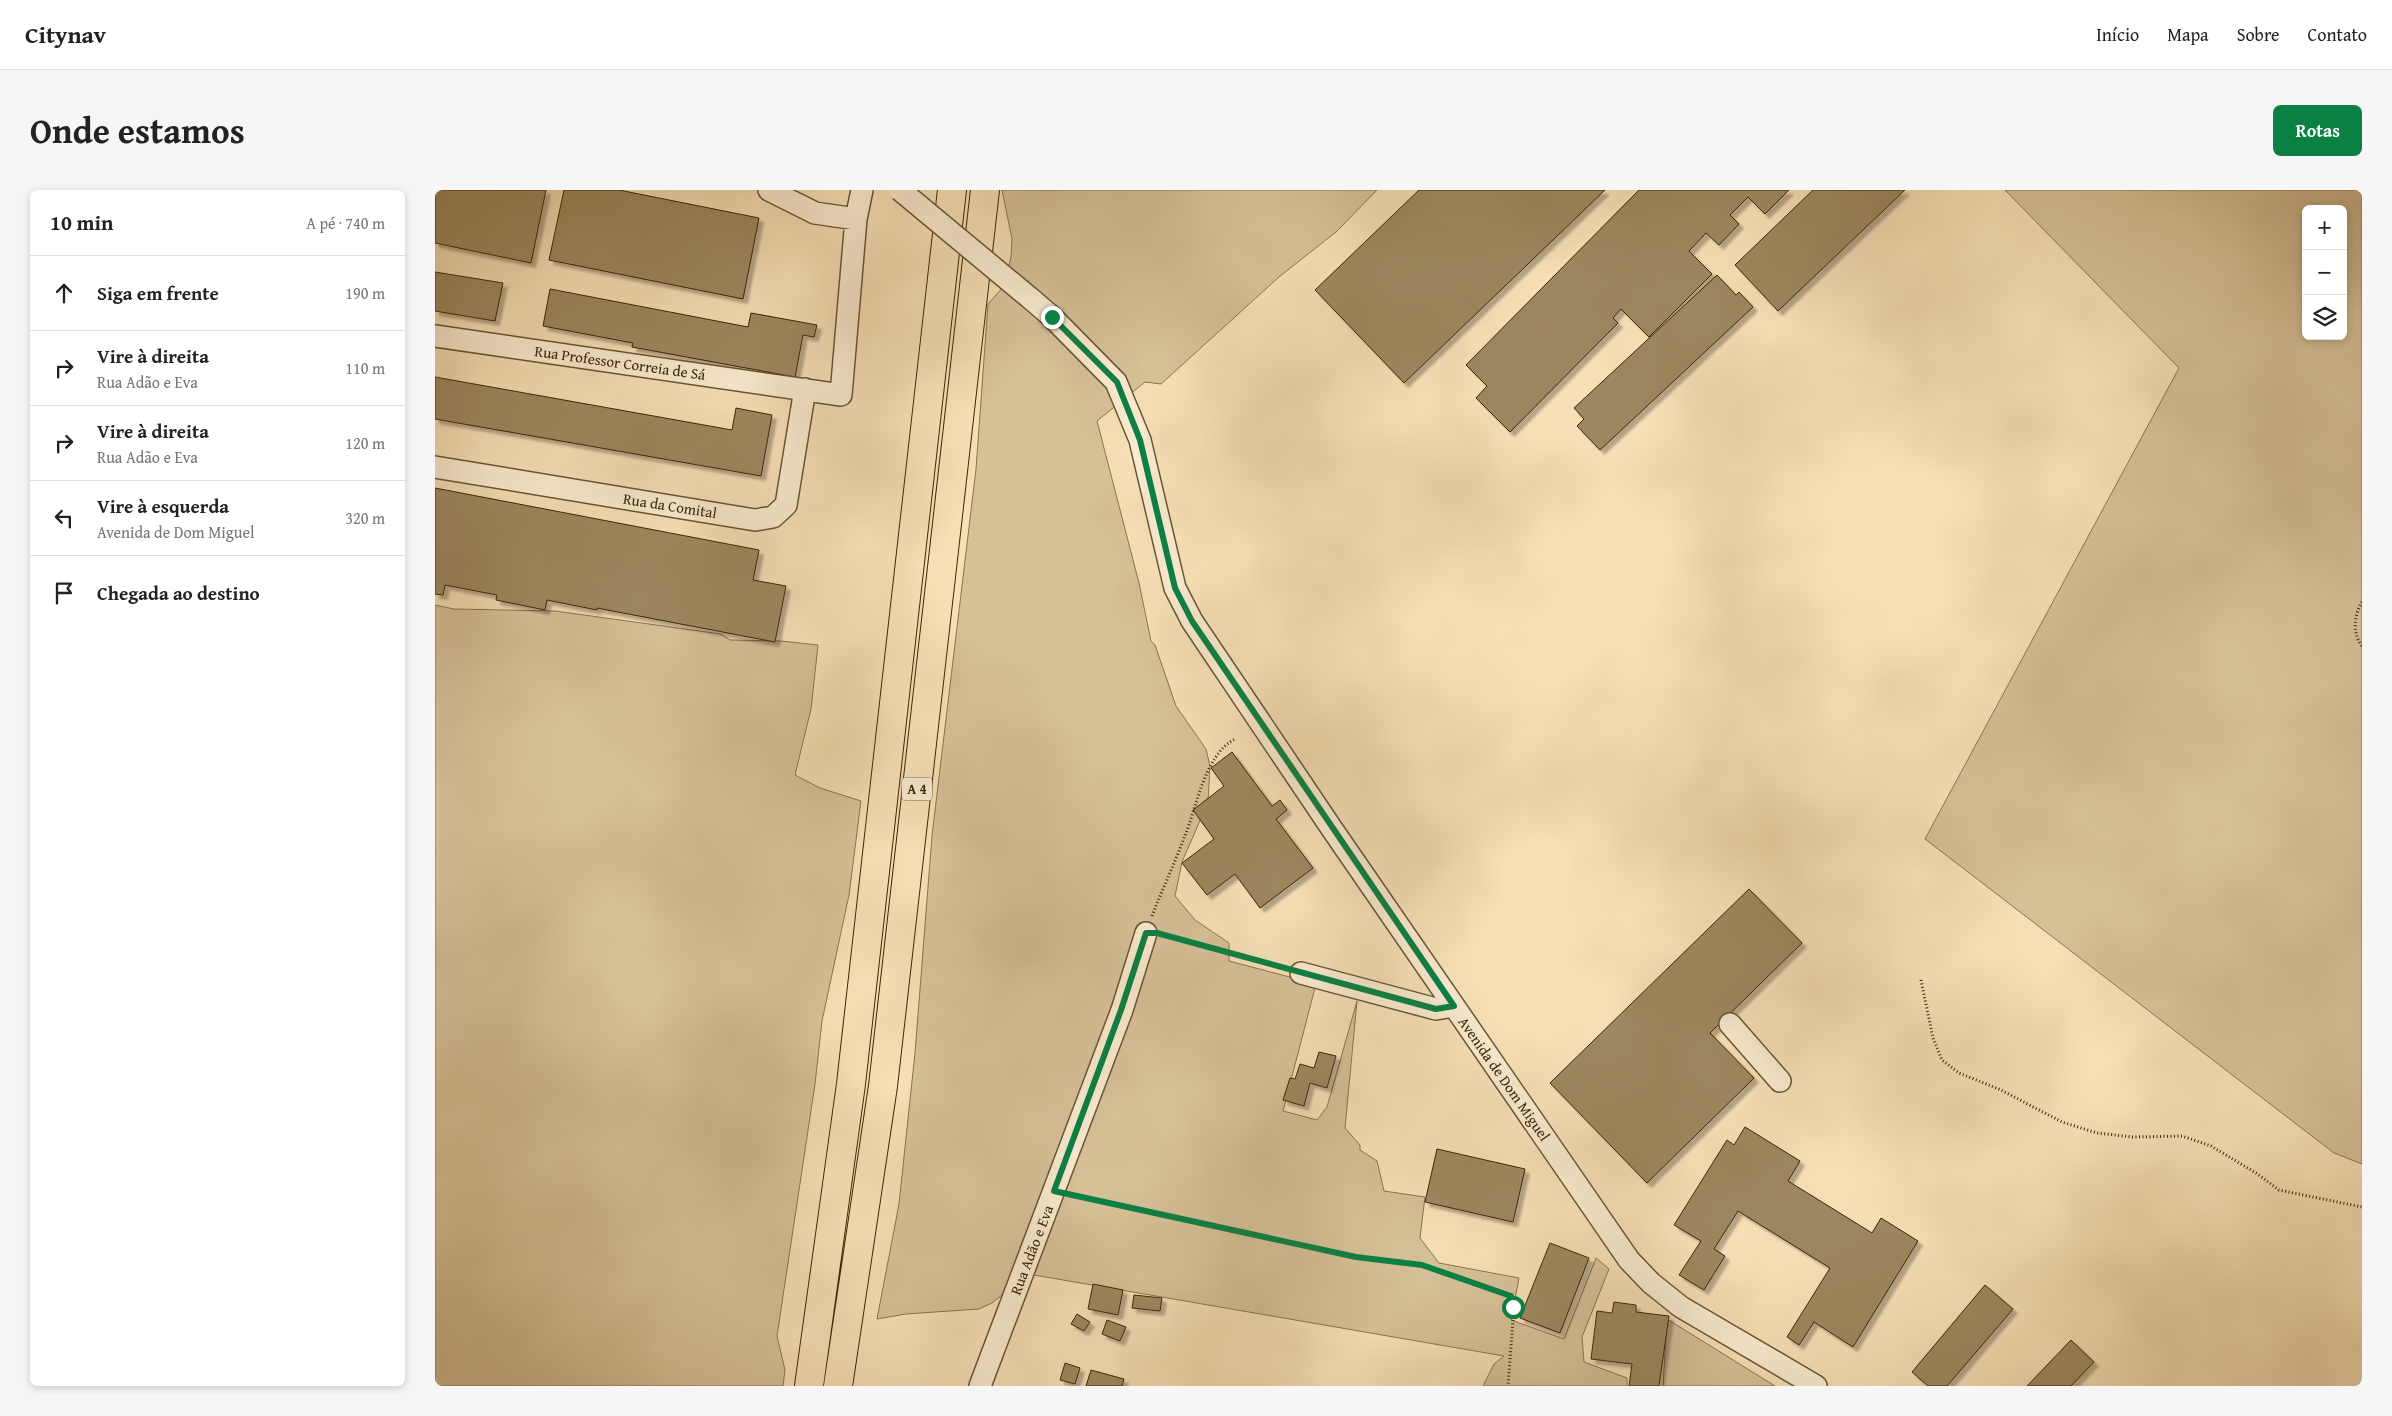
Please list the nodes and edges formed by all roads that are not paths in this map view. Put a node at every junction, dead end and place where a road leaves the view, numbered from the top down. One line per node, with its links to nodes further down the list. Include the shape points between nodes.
1 (769, 190): 6 (street, via 815,213)
2 (862, 190): 6 (street)
3 (900, 190): 12 (street, Avenida de Dom Miguel, bridge, via 1052,317 1117,382 1140,440 1175,588 1192,621)
4 (952, 190): 15 (highway, A 4, via 851,1084)
5 (985, 190): 16 (highway, A 4, via 883,1086)
6 (856, 219): 8 (street, Rua Professor Correia de Sá, via 841,395)
7 (435, 336): 8 (street, Rua Professor Correia de Sá)
8 (805, 389): 9 (street, Rua da Comital, via 786,505 773,517 755,520)
9 (435, 468)
10 (1146, 933): 17 (street, Rua Adão e Eva, via 1121,1010)
11 (1301, 973): 12 (street, via 1436,1009)
12 (1454, 1006): 18 (street, Avenida de Dom Miguel, via 1629,1260 1681,1307)
13 (1731, 1024): 14 (street)
14 (1780, 1081)
15 (809, 1386)
16 (839, 1386)
17 (980, 1386)
18 (1816, 1386)

